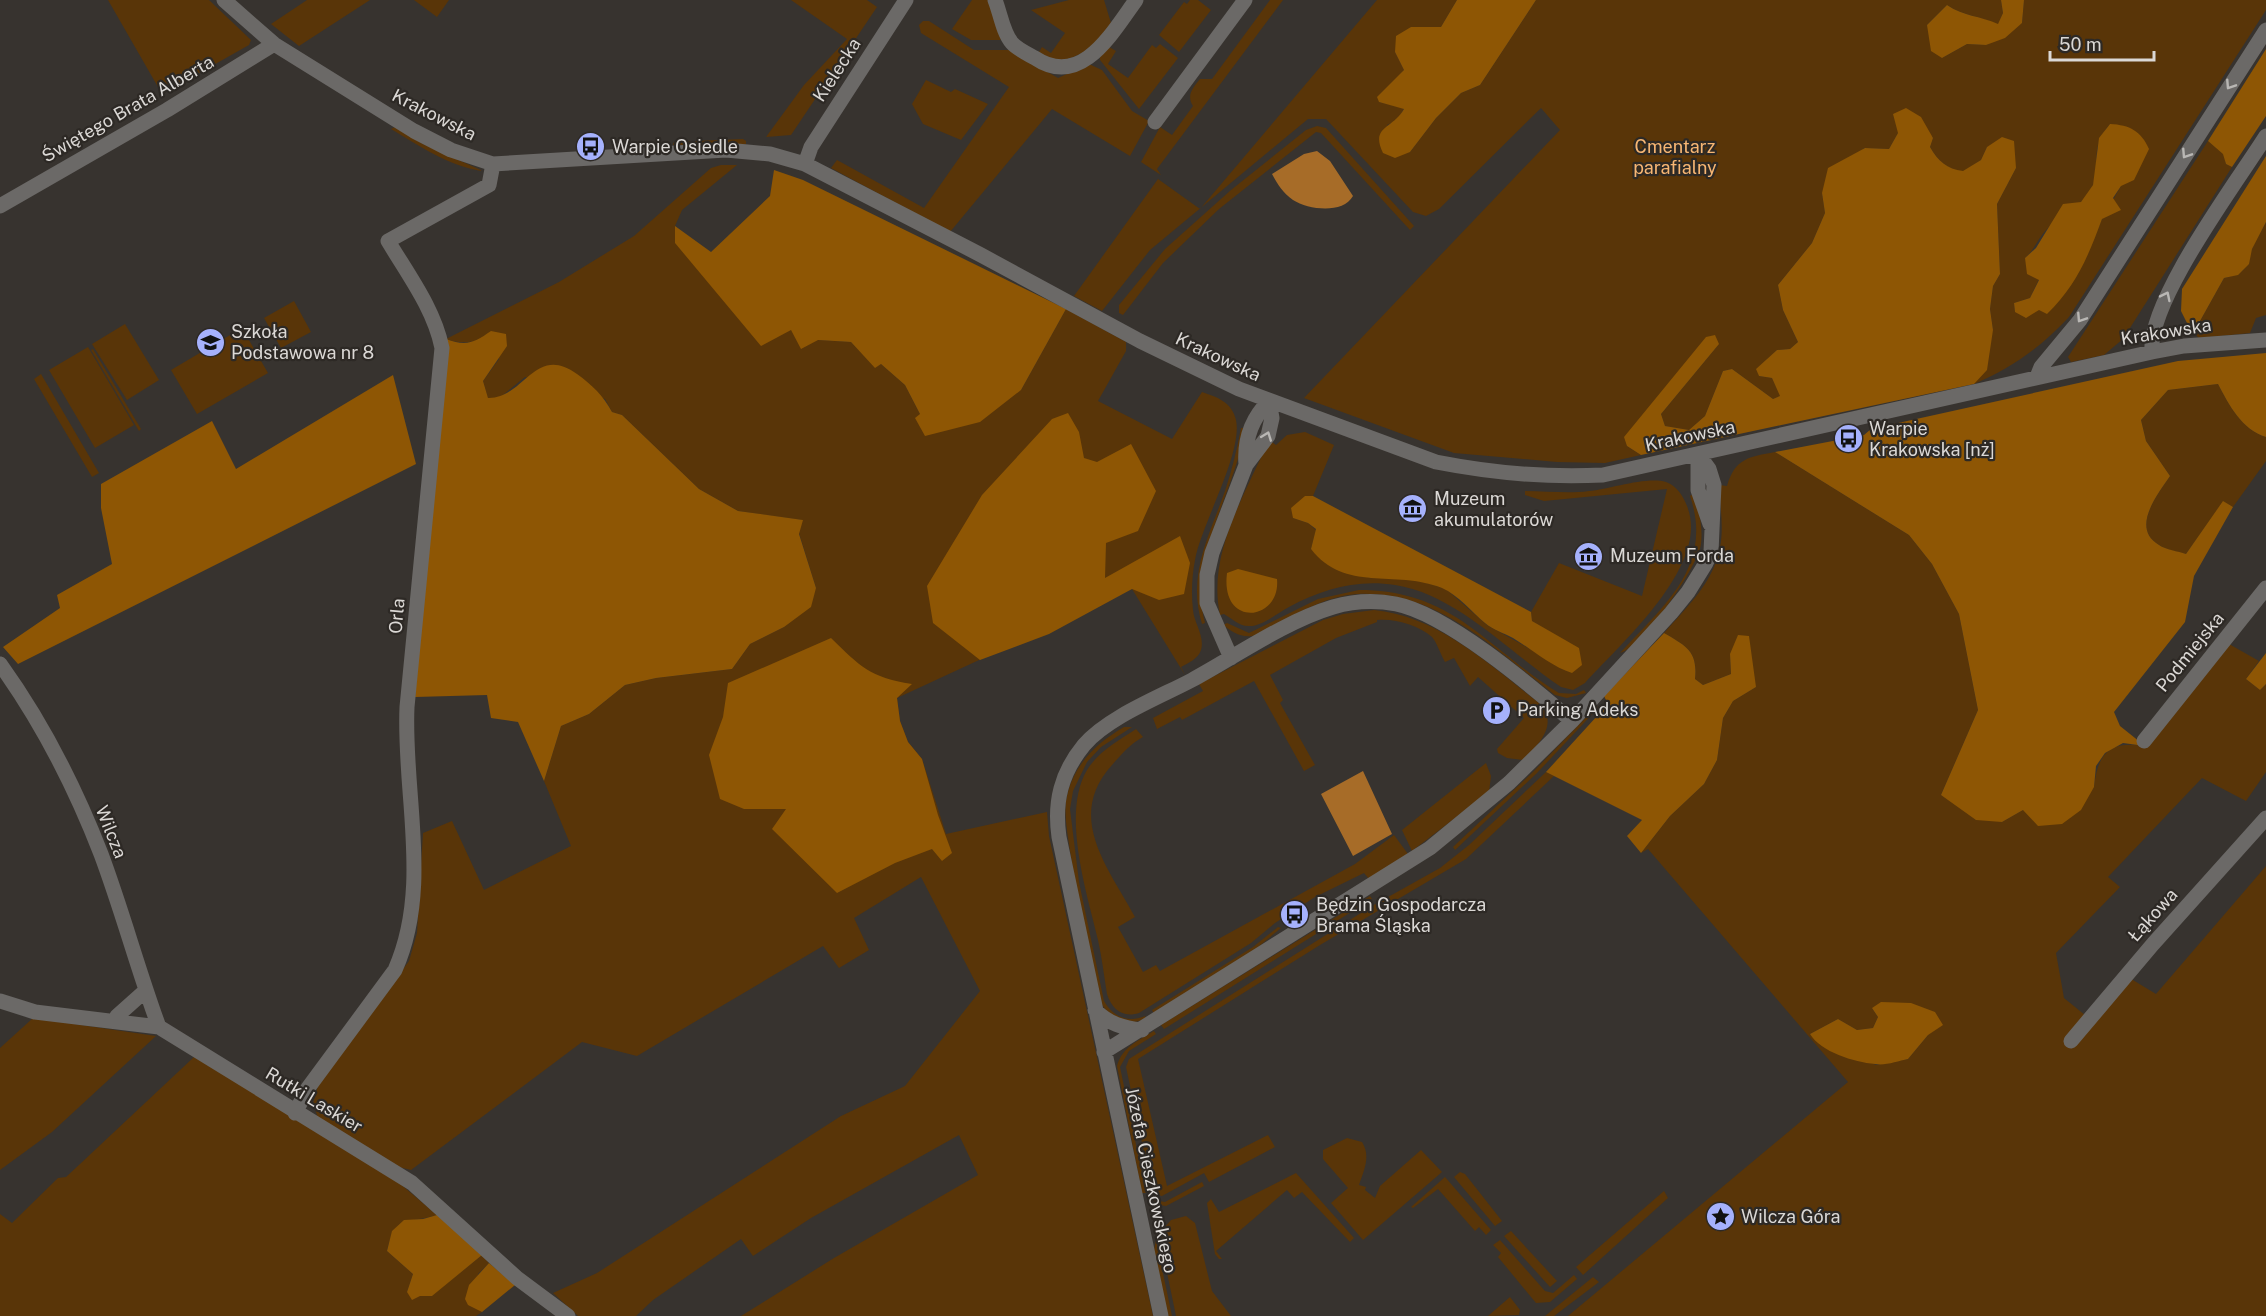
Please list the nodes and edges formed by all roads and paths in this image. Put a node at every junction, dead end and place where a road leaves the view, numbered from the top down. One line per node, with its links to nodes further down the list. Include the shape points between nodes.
1 (224, 0): 7 (street, Krakowska)
2 (906, 0): 11 (street, Kielecka, via 811,147)
3 (995, 0): 4 (street, via 1012,43 1057,69 1092,56)
4 (1137, 0)
5 (1245, 0): 8 (street)
6 (2266, 30): 15 (street, one-way to 15, via 2080,320)
7 (274, 44): 10 (street, Krakowska, via 414,131 451,150); 12 (street, Świętego Brata Alberta)
8 (1155, 122)
9 (2266, 136): 14 (street, one-way to 9, via 2152,336 2166,295)
10 (493, 164): 11 (street, Krakowska, via 726,150 770,154); 32 (street, Orla, via 489,185 388,242 427,305 442,348 407,707 415,871 405,948 395,970 308,1088)
11 (805, 164): 16 (street, Krakowska, via 1140,341)
12 (0, 206)
13 (2266, 340): 14 (street, Krakowska)
14 (2152, 352): 15 (street, Krakowska)
15 (2037, 377): 17 (street, Krakowska)
16 (1269, 401): 17 (street, Krakowska, via 1436,462 1520,474 1603,475); 19 (street, via 1272,418 1268,436 1246,465 1207,575 1207,603)
17 (1698, 454): 21 (street, via 1714,484 1711,552 1688,592)
18 (2266, 588): 22 (street, Podmiejska)
19 (1231, 658): 21 (street, Józefa Cieszkowskiego, via 1332,608 1364,602 1398,604 1437,619); 26 (street, Józefa Cieszkowskiego, via 1099,731 1077,754 1064,776 1057,825)
20 (0, 664): 24 (street, Wilcza, via 27,701 78,800 101,854)
21 (1572, 721): 29 (street, via 1509,783 1430,848)
22 (2144, 741)
23 (2266, 818): 30 (street, Łąkowa)
24 (146, 991): 27 (street); 28 (street, Wilcza)
25 (0, 1001): 27 (street, Rutki Laskier, via 36,1011)
26 (1095, 1010): 29 (street, via 1110,1022); 31 (street, Józefa Cieszkowskiego)
27 (115, 1021): 28 (street, Rutki Laskier)
28 (159, 1028): 32 (street, Rutki Laskier)
29 (1142, 1030): 31 (street)
30 (2072, 1041)
31 (1104, 1052): 34 (street, Józefa Cieszkowskiego)
32 (295, 1113): 33 (street, Rutki Laskier, via 412,1184 508,1271)
33 (568, 1316)
34 (1161, 1316)

